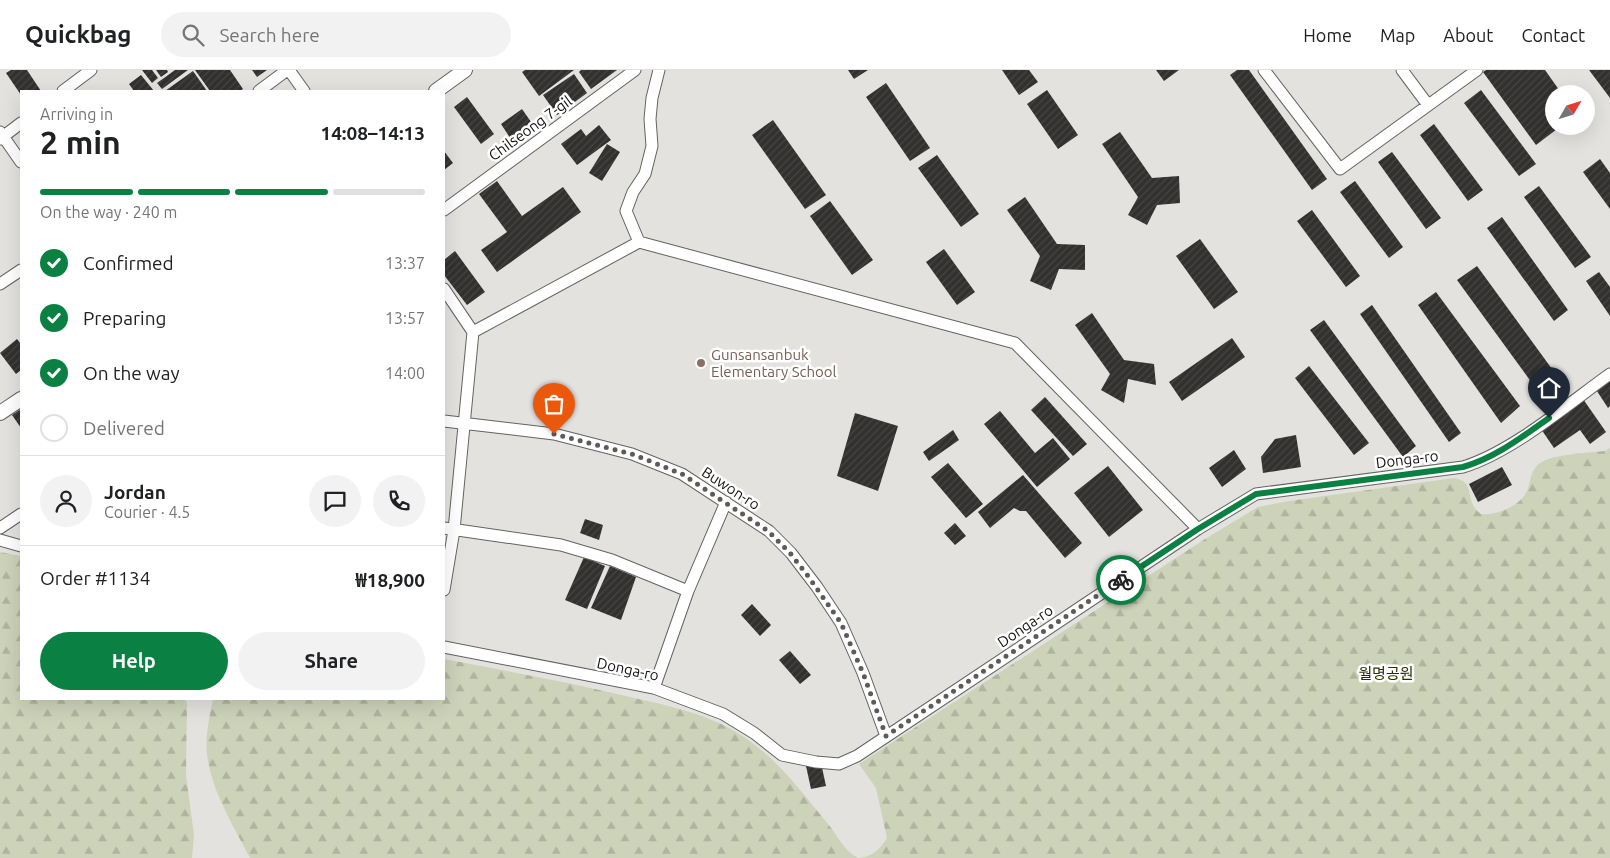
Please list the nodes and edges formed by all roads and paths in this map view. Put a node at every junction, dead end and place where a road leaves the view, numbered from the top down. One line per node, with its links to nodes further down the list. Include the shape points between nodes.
1 (91, 70): 9 (street)
2 (288, 70): 10 (street); 11 (street)
3 (465, 70): 12 (street)
4 (635, 70): 17 (street, Chilseong 7-gil)
5 (659, 70): 18 (street, via 650,119 652,146 645,174 626,210)
6 (1264, 70): 13 (street, via 1340,169)
7 (1402, 70): 13 (street)
8 (1477, 70): 13 (street)
9 (64, 90)
10 (260, 90)
11 (303, 90)
12 (437, 90)
13 (1428, 106)
14 (20, 124): 15 (street)
15 (1, 136): 16 (street)
16 (20, 161)
17 (445, 209)
18 (639, 242): 22 (street); 32 (street, via 1015,343)
19 (20, 271): 20 (street)
20 (0, 284)
21 (445, 290): 22 (street)
22 (473, 332): 27 (street)
23 (1610, 374): 32 (street, Donga-ro, via 1519,439 1477,463 1256,494)
24 (20, 400): 25 (street)
25 (0, 413)
26 (445, 421): 27 (street, Buwon-ro)
27 (463, 422): 28 (street, Buwon-ro, via 554,434 632,454 682,474); 31 (street)
28 (726, 502): 36 (street); 39 (street, Buwon-ro, via 768,531 790,553 825,598 841,623)
29 (20, 515): 30 (street)
30 (0, 528)
31 (449, 529): 35 (street); 36 (street, via 561,545 612,560)
32 (1198, 529): 39 (street, Donga-ro)
33 (0, 540): 34 (street)
34 (20, 546)
35 (445, 578)
36 (688, 591): 38 (street)
37 (445, 647): 38 (street, Donga-ro)
38 (654, 688): 39 (street, Donga-ro, via 723,714 782,754 816,762 839,764)
39 (886, 736)

